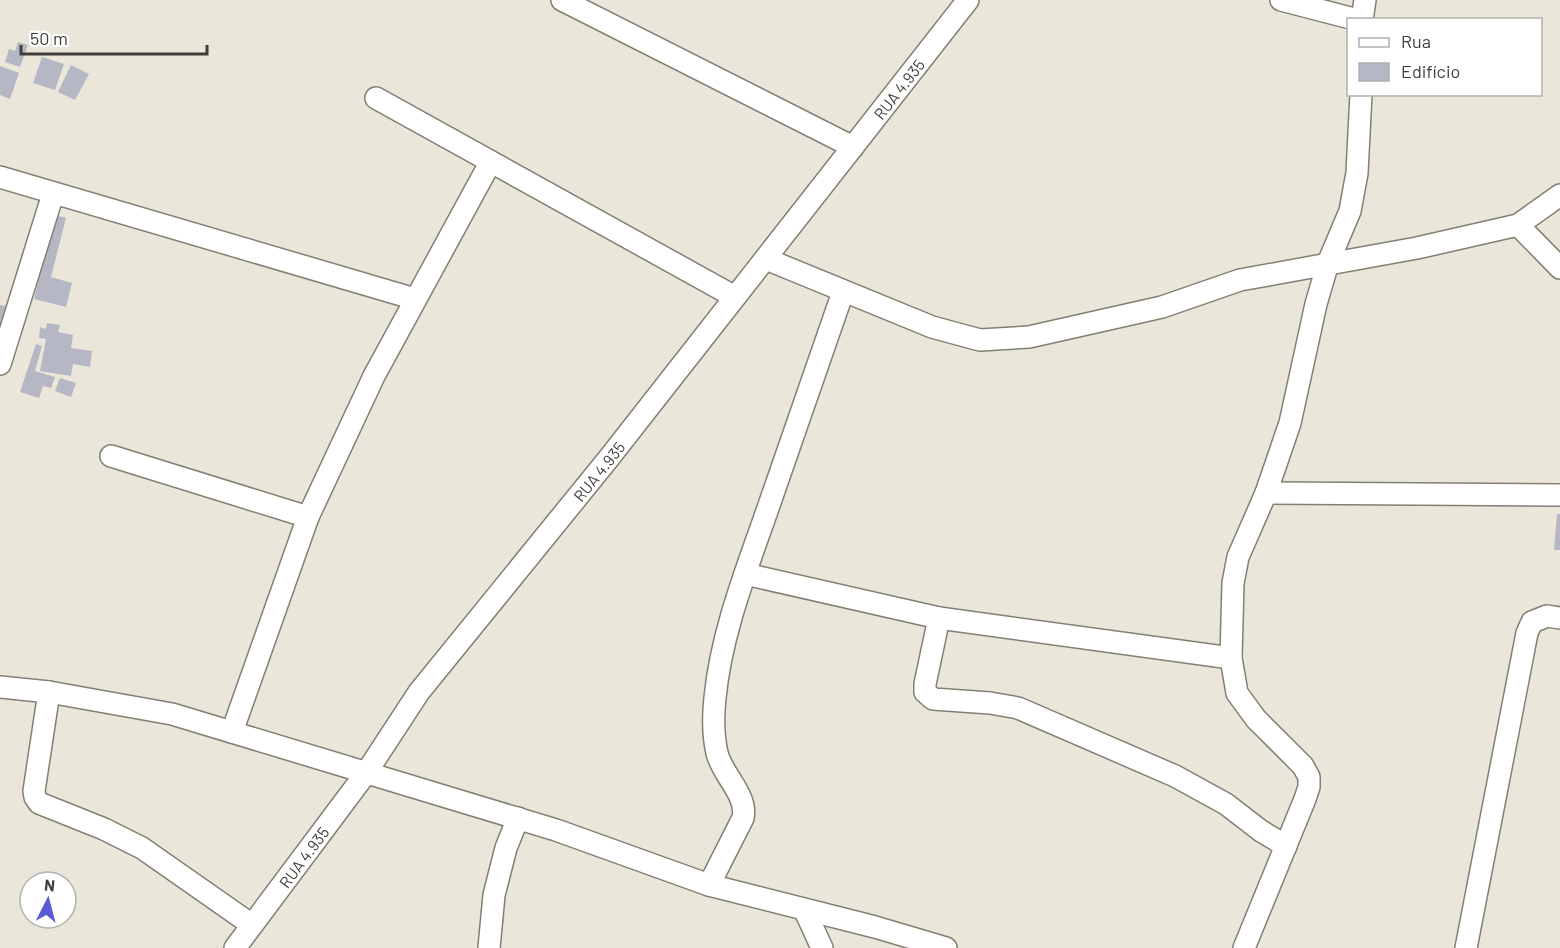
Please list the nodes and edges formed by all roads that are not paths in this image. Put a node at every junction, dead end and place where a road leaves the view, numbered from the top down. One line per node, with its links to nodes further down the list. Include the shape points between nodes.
1 (562, 0): 9 (street)
2 (968, 0): 9 (street, RUA 4.935)
3 (1281, 0): 5 (street)
4 (1365, 0): 6 (street)
5 (1352, 18)
6 (1360, 18)
7 (1361, 96): 16 (street, via 1357,173 1350,211)
8 (376, 98): 10 (street)
9 (853, 147): 15 (street, RUA 4.935)
10 (490, 163): 19 (street); 20 (street)
11 (0, 177): 12 (street)
12 (52, 194): 20 (street); 21 (street)
13 (1560, 195): 14 (street)
14 (1518, 225): 16 (street); 17 (street)
15 (765, 259): 18 (street); 19 (street, RUA 4.935)
16 (1328, 263): 18 (street, via 1240,279 1162,307 1019,338 980,340 932,327); 23 (street, via 1290,423)
17 (1560, 268)
18 (843, 292): 26 (street)
19 (735, 297): 33 (street, RUA 4.935, via 419,692)
20 (415, 300): 25 (street, via 374,376)
21 (0, 364)
22 (111, 456): 25 (street)
23 (1266, 494): 24 (street); 29 (street, via 1238,557 1233,583)
24 (1560, 495)
25 (308, 517): 32 (street)
26 (745, 574): 27 (street); 36 (street, via 717,679 713,723 717,754 745,810)
27 (939, 618): 29 (street); 35 (street, via 925,684 925,692 933,699 1018,708 1175,776 1226,804)
28 (1560, 618): 44 (street, via 1547,616 1532,621 1527,633)
29 (1231, 658): 35 (street, via 1237,693 1309,777 1309,787)
30 (0, 687): 31 (street)
31 (50, 692): 32 (street, via 172,714); 38 (street, via 34,791 39,803 142,848)
32 (232, 732): 33 (street)
33 (366, 773): 34 (street); 38 (street, RUA 4.935)
34 (518, 818): 36 (street); 40 (street, via 494,895)
35 (1286, 846): 43 (street)
36 (710, 885): 37 (street)
37 (805, 911): 41 (street); 42 (street)
38 (252, 925): 39 (street, RUA 4.935)
39 (235, 948)
40 (489, 948)
41 (822, 948)
42 (943, 948)
43 (1244, 948)
44 (1466, 948)

